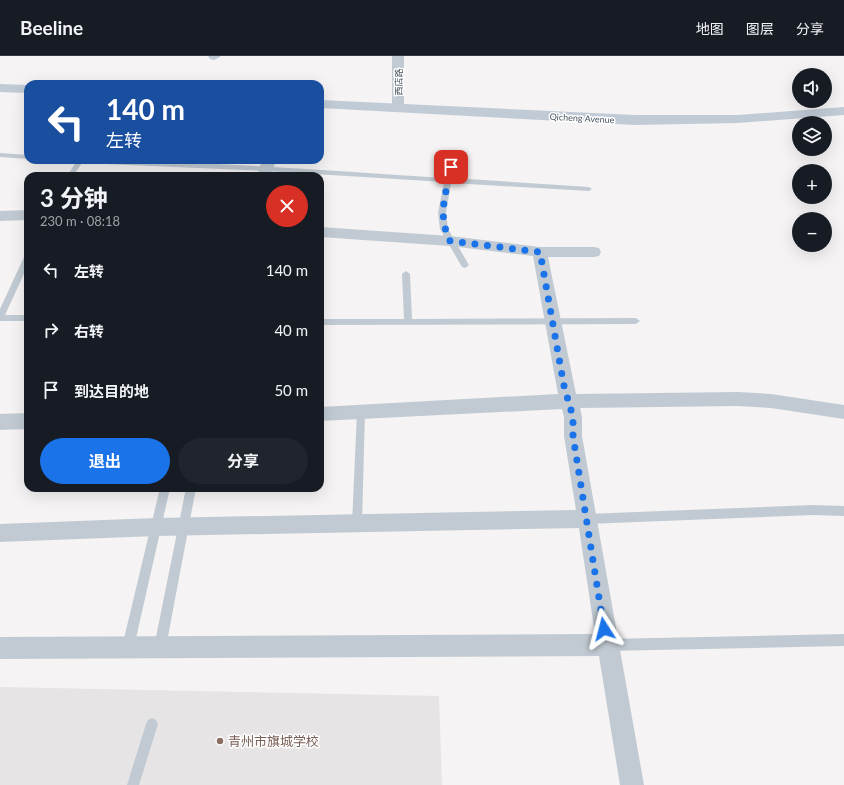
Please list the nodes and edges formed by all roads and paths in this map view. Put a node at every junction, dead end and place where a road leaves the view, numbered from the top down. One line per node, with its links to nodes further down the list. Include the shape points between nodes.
1 (398, 56): 7 (street, 西店路)
2 (0, 88): 3 (main road)
3 (24, 89)
4 (0, 97): 5 (main road)
5 (24, 98)
6 (324, 104): 7 (main road, Qicheng Avenue)
7 (398, 107): 8 (main road, Qicheng Avenue, via 574,118 678,120 738,119)
8 (844, 111)
9 (324, 113): 12 (main road, Qicheng Avenue, via 604,130 714,129)
10 (844, 120): 11 (main road)
11 (832, 121)
12 (792, 124)
13 (0, 154): 15 (lane)
14 (453, 154): 20 (lane)
15 (24, 157)
16 (160, 164): 17 (lane)
17 (266, 168): 18 (lane)
18 (322, 172)
19 (324, 172): 20 (lane)
20 (449, 181): 21 (lane); 25 (lane, via 442,214 444,229)
21 (589, 189)
22 (24, 215): 23 (street)
23 (0, 216)
24 (324, 232): 25 (street)
25 (450, 241): 26 (street); 28 (lane)
26 (540, 252): 27 (street); 33 (street)
27 (594, 252)
28 (465, 265)
29 (24, 266): 31 (lane)
30 (406, 274): 36 (lane)
31 (0, 317): 32 (lane)
32 (24, 318)
33 (553, 320): 34 (lane); 36 (lane); 37 (street)
34 (636, 320)
35 (324, 322): 36 (lane)
36 (408, 322)
37 (569, 401): 38 (street); 39 (street, via 738,399 771,401); 46 (street)
38 (361, 412): 40 (street); 47 (lane)
39 (844, 412)
40 (324, 414)
41 (24, 421): 42 (street)
42 (0, 422)
43 (164, 492): 48 (lane)
44 (190, 492): 49 (lane)
45 (844, 511): 46 (lane)
46 (587, 519): 47 (street); 52 (street)
47 (357, 524): 49 (street)
48 (156, 528): 49 (street); 50 (street); 54 (lane)
49 (183, 528): 55 (lane)
50 (0, 533)
51 (844, 640): 52 (lane)
52 (607, 645): 55 (street); 58 (street)
53 (0, 648): 54 (street)
54 (128, 648): 55 (street)
55 (160, 648)
56 (152, 724): 57 (lane)
57 (133, 785)
58 (632, 785)

